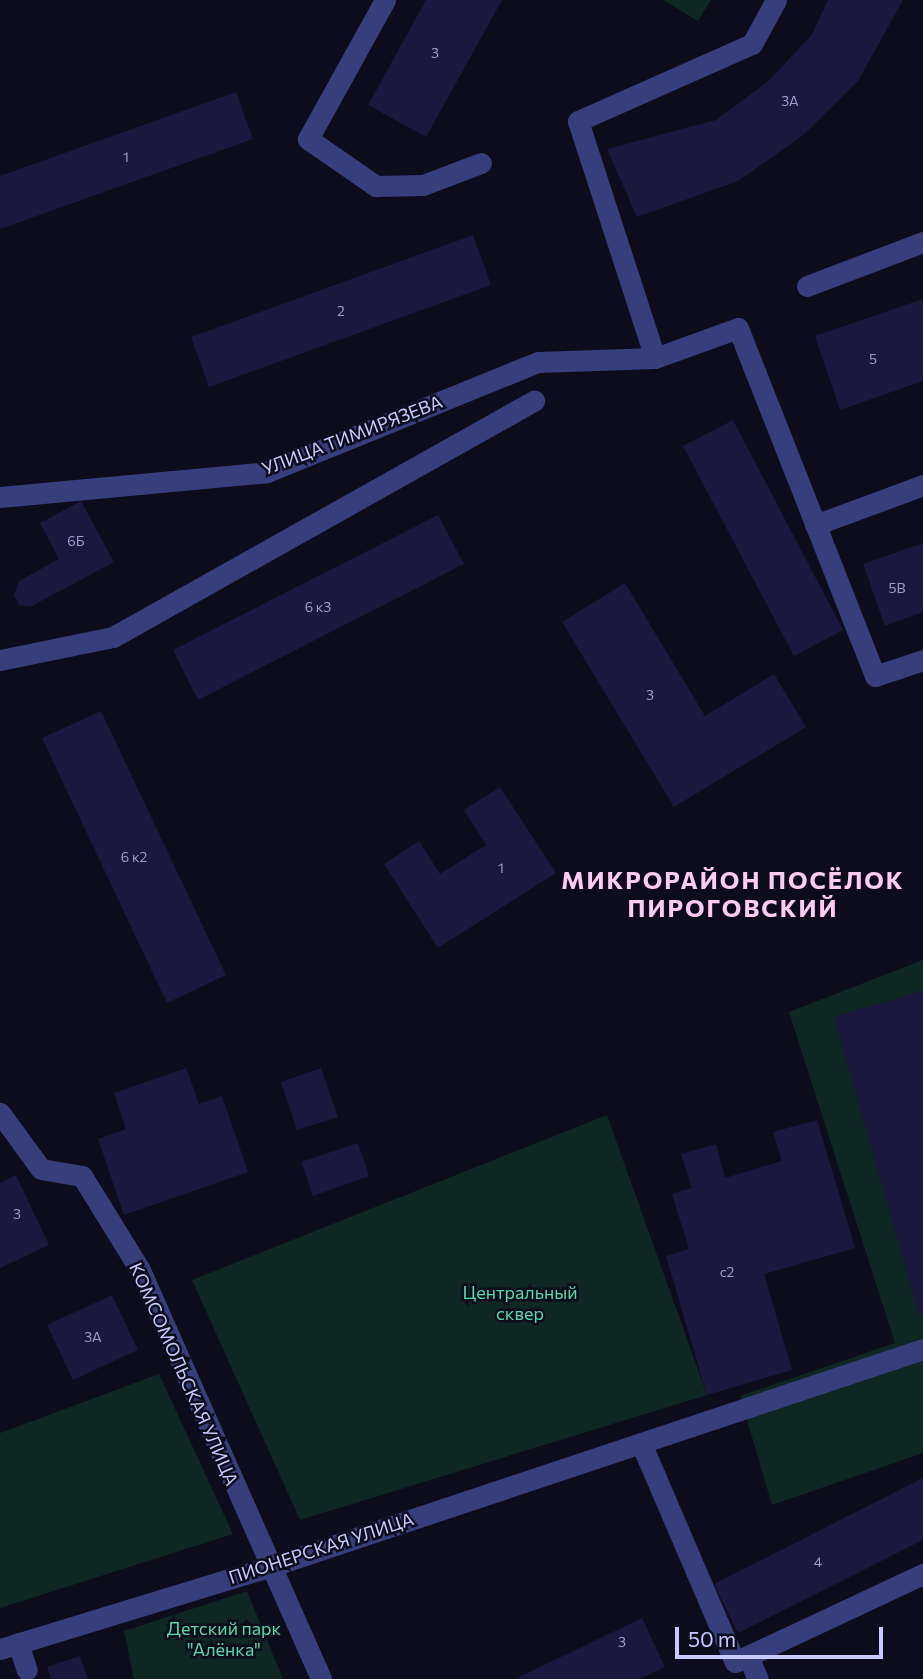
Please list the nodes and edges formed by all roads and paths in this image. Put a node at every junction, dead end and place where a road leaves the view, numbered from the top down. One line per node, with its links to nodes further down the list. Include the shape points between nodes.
1 (385, 0): 3 (street, via 309,139 376,186 423,185)
2 (776, 0): 6 (street, via 752,44 578,121)
3 (481, 163)
4 (923, 242): 5 (street)
5 (807, 286)
6 (655, 358): 9 (street, УЛИЦА ТИМИРЯЗЕВА, via 538,362 267,472); 10 (street, УЛИЦА ТИМИРЯЗЕВА, via 738,328)
7 (534, 401): 11 (street, via 113,637)
8 (923, 485): 10 (street)
9 (0, 497)
10 (815, 525): 12 (street, УЛИЦА ТИМИРЯЗЕВА, via 874,676)
11 (0, 660)
12 (923, 660)
13 (0, 1113): 16 (street, КОМСОМОЛЬСКАЯ УЛИЦА, via 41,1169 82,1176 139,1270)
14 (923, 1349): 15 (street, ПИОНЕРСКАЯ УЛИЦА)
15 (641, 1443): 16 (street, ПИОНЕРСКАЯ УЛИЦА); 19 (street, via 735,1662)
16 (269, 1567): 18 (street, ПИОНЕРСКАЯ УЛИЦА); 21 (street, КОМСОМОЛЬСКАЯ УЛИЦА)
17 (923, 1574): 19 (street)
18 (9, 1646): 20 (street)
19 (748, 1656): 22 (street)
20 (27, 1670)
21 (321, 1679)
22 (758, 1679)

